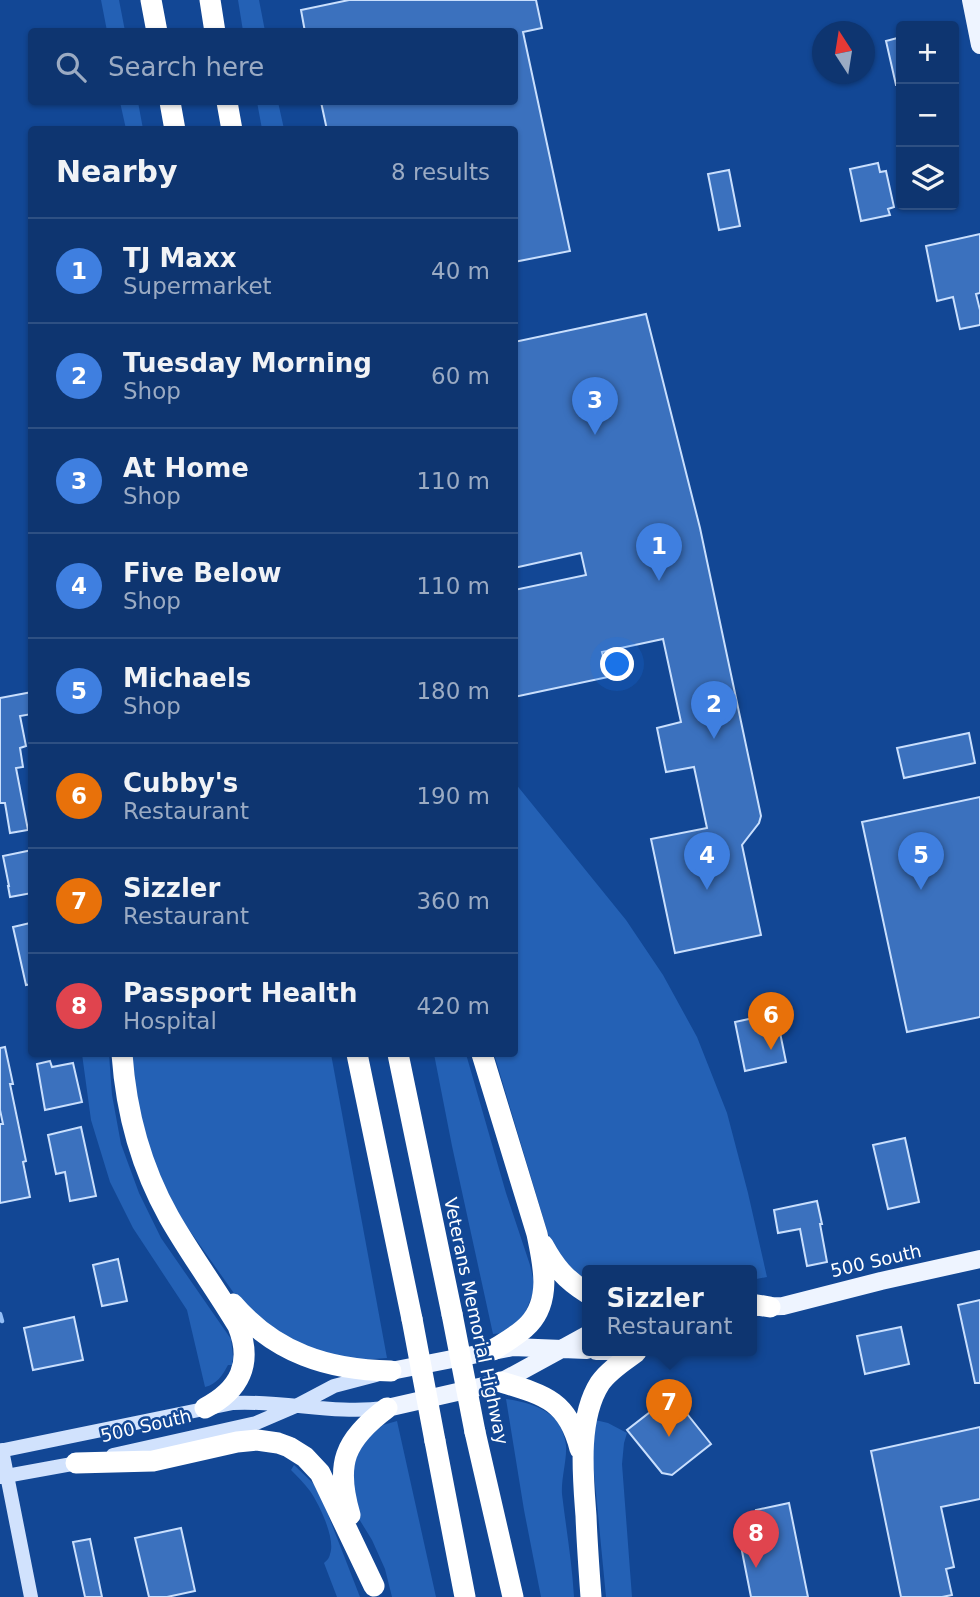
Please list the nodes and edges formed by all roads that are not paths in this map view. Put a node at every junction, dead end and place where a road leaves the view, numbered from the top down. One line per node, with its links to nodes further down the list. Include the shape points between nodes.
1 (151, 0): 4 (highway)
2 (209, 0): 5 (highway)
3 (971, 0): 6 (main road)
4 (156, 28)
5 (214, 28)
6 (980, 45)
7 (171, 105): 9 (highway)
8 (228, 105): 10 (highway)
9 (174, 126)
10 (231, 126)
11 (122, 1057): 17 (highway, via 131,1118 147,1171)
12 (358, 1057): 36 (highway, bridge)
13 (399, 1057): 37 (highway, Veterans Memorial Highway, bridge)
14 (483, 1057): 15 (highway)
15 (537, 1234): 18 (highway, via 561,1273); 22 (highway, via 544,1286 541,1306 522,1331)
16 (980, 1259): 19 (main road, 500 South)
17 (198, 1262): 25 (highway, via 249,1321 283,1346 333,1365); 28 (highway, via 238,1326 244,1352 237,1382)
18 (582, 1290)
19 (764, 1306)
20 (582, 1338): 21 (main road, 500 South)
21 (562, 1349): 22 (main road, 500 South); 23 (main road, 500 South); 26 (main road, 500 South)
22 (493, 1350): 25 (main road, 500 South)
23 (582, 1350)
24 (630, 1356): 31 (highway, via 598,1385)
25 (391, 1371): 27 (main road, 500 South, via 334,1386)
26 (501, 1382): 29 (main road, 500 South); 31 (highway, via 540,1395 561,1409 573,1427)
27 (298, 1405): 28 (main road, 500 South, via 246,1402); 29 (main road, 500 South, via 348,1411); 32 (main road, 500 South, via 256,1423)
28 (205, 1408): 30 (main road, 500 South)
29 (387, 1408): 34 (highway, via 359,1433 344,1468 347,1505)
30 (1, 1451): 33 (main road)
31 (582, 1458): 38 (highway)
32 (76, 1463): 33 (main road, 500 South); 34 (highway, via 153,1461 257,1440 289,1447 320,1473)
33 (3, 1476): 35 (main road)
34 (376, 1592)
35 (32, 1597)
36 (465, 1597)
37 (513, 1597)
38 (591, 1597)

